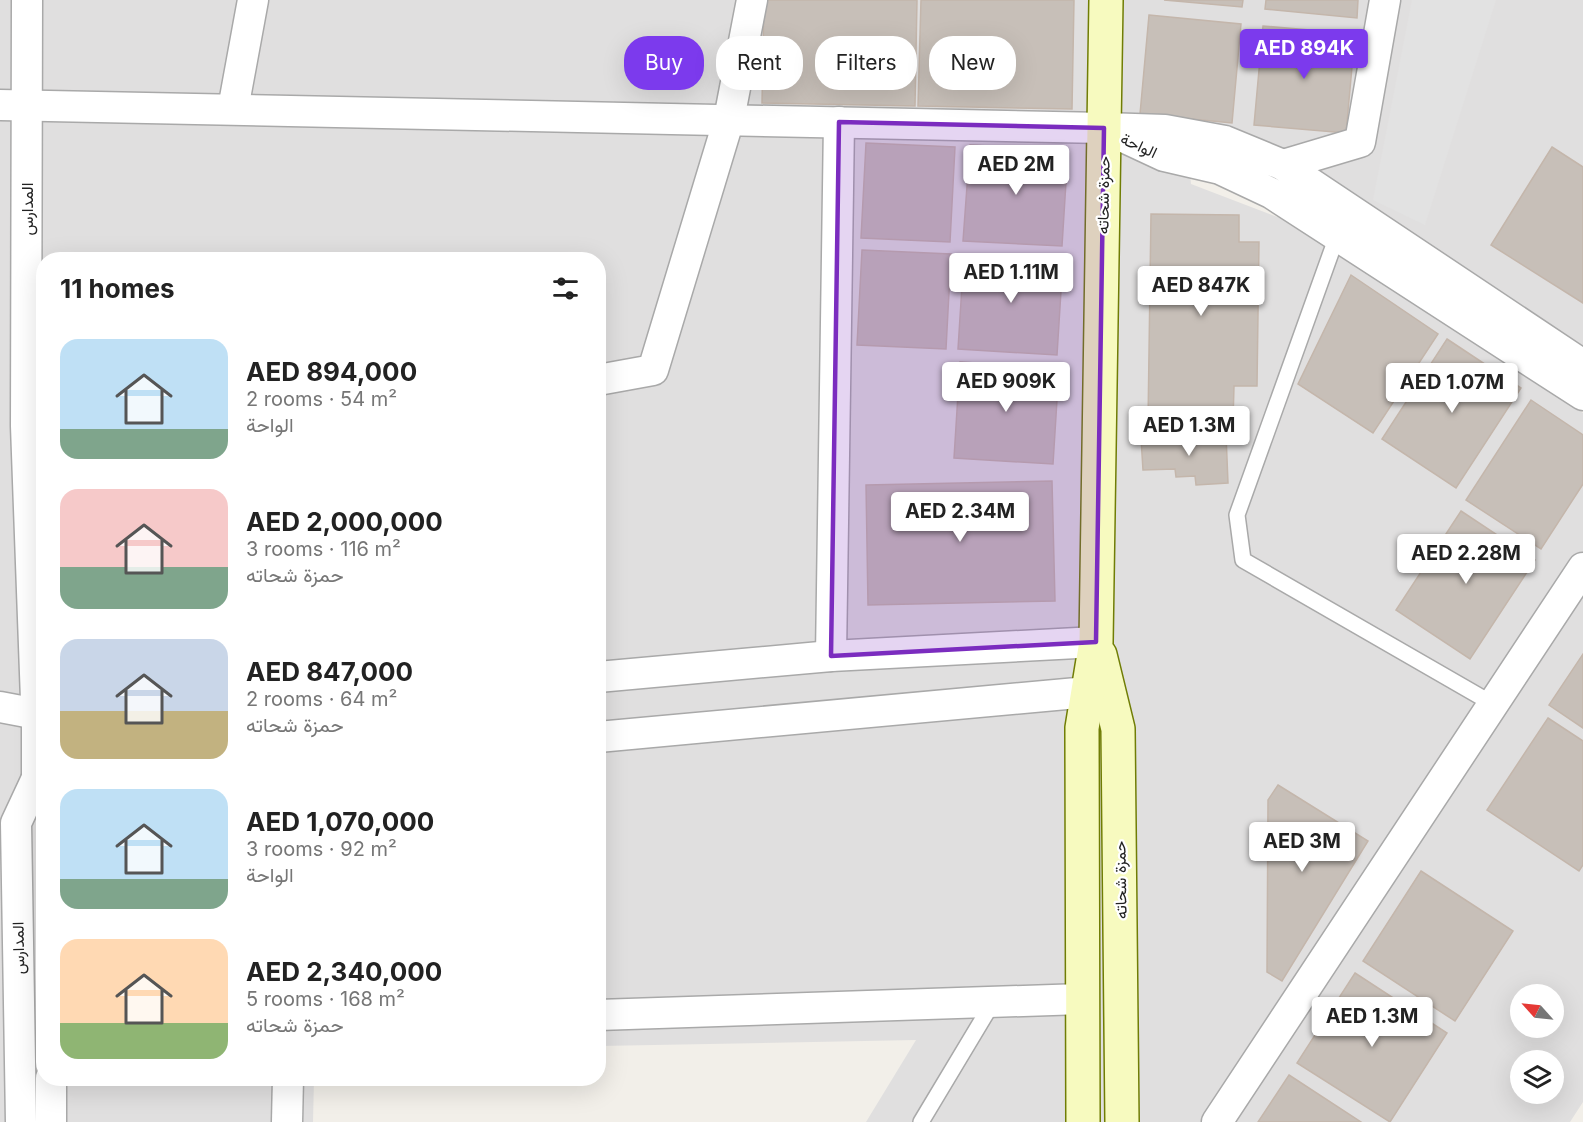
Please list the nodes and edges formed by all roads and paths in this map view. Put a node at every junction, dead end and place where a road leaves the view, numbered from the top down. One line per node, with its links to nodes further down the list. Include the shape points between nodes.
1 (27, 0): 6 (street, المدارس)
2 (253, 0): 7 (street)
3 (752, 0): 8 (street)
4 (1106, 0): 10 (main road, حمزة شحاته)
5 (1385, 0): 11 (street, via 1360,142)
6 (14, 105): 7 (street); 16 (street, المدارس)
7 (233, 110): 8 (street)
8 (729, 119): 9 (street); 14 (street, via 653,370)
9 (839, 122): 10 (street); 20 (street)
10 (1104, 128): 11 (street, الواحة, via 1165,130 1225,141); 12 (street, الواحة, via 1164,156 1220,169 1271,193); 19 (main road, حمزة شحاته)
11 (1283, 165): 13 (street, الواحة)
12 (1337, 236): 15 (street, الواحة); 23 (lane, via 1237,515 1243,560)
13 (1583, 365)
14 (606, 379)
15 (1583, 395)
16 (35, 426): 17 (street, المدارس)
17 (36, 500)
18 (1583, 568): 23 (street)
19 (1096, 642): 20 (street); 22 (main road, حمزة شحاته); 38 (main road, حمزة شحاته, via 1118,729)
20 (831, 656): 21 (street)
21 (606, 676)
22 (1088, 692): 26 (street); 28 (main road, حمزة شحاته, via 1082,728)
23 (1493, 704): 39 (street)
24 (0, 707): 25 (street)
25 (36, 722)
26 (606, 736)
27 (36, 790): 33 (street, المدارس, via 16,823)
28 (1082, 999): 29 (street); 37 (main road, حمزة شحاته)
29 (993, 1002): 30 (street); 36 (lane)
30 (606, 1015)
31 (51, 1086): 34 (street)
32 (288, 1086): 35 (street)
33 (21, 1122)
34 (51, 1122)
35 (287, 1122)
36 (921, 1122)
37 (1083, 1122)
38 (1122, 1122)
39 (1217, 1122)

